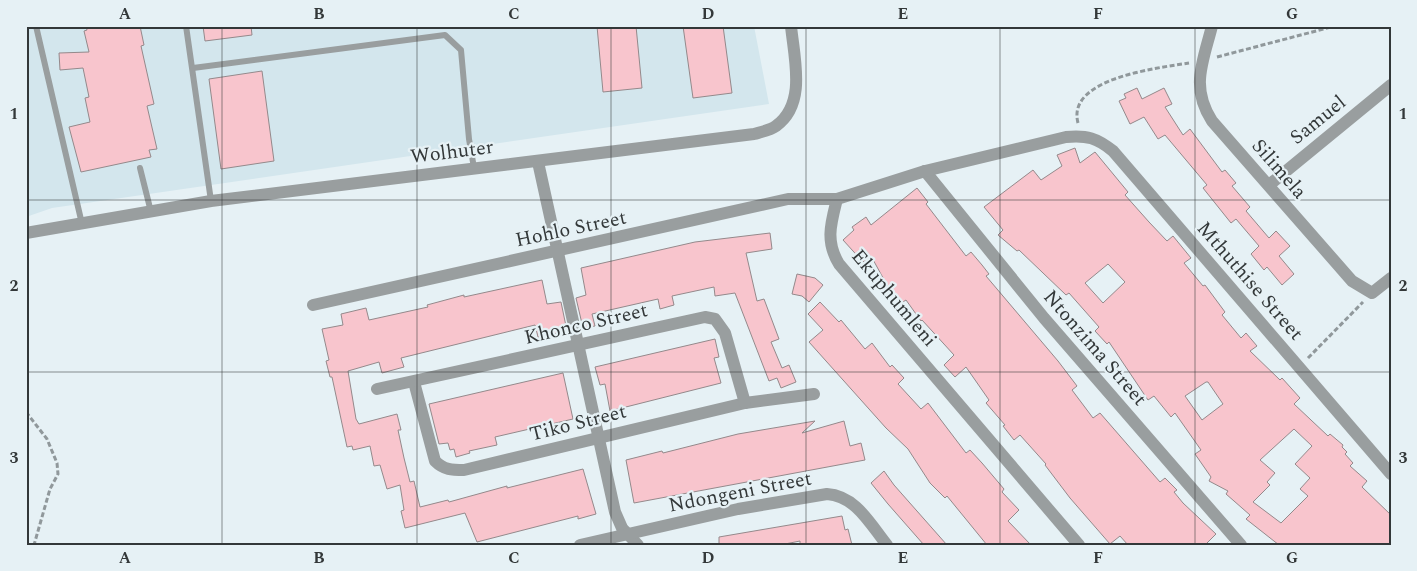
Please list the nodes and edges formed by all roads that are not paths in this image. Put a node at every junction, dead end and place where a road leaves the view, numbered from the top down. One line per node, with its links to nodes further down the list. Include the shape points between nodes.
1 (36, 26): 15 (lane)
2 (186, 26): 5 (lane)
3 (791, 26): 7 (street, Wolhuter, via 797,86 786,118 775,127 754,134)
4 (1212, 26): 11 (street, Silimela, via 1198,84 1204,108)
5 (193, 68): 9 (lane, via 445,35 461,50); 13 (lane)
6 (1391, 85): 11 (street, Samuel)
7 (538, 162): 9 (street, Wolhuter); 17 (street)
8 (140, 168): 14 (lane)
9 (474, 168): 13 (street, Wolhuter)
10 (925, 171): 12 (street); 26 (street, Mthuthise Street, via 1066,137 1097,139 1113,151); 32 (street, Ntonzima Street, via 1044,318)
11 (1269, 185): 18 (street, Silimela, via 1352,281 1372,293)
12 (837, 199): 17 (street, Hohlo Street, via 788,199); 31 (street, Ekuphumleni, via 829,242 839,264)
13 (211, 201): 14 (street, Wolhuter)
14 (151, 212): 15 (street, Wolhuter)
15 (82, 224): 16 (street, Wolhuter)
16 (26, 233)
17 (556, 251): 19 (street, Hohlo Street); 20 (street)
18 (1391, 278)
19 (313, 305)
20 (578, 345): 21 (street, Khonco Street); 24 (street, Khonco Street, via 697,317 715,319 725,333); 25 (street)
21 (414, 382): 22 (street, Khonco Street); 25 (street, Tiko Street, via 435,461 441,467 464,470)
22 (377, 389)
23 (814, 394): 24 (street, Tiko Street)
24 (745, 403): 25 (street, Tiko Street)
25 (599, 437): 27 (street, via 615,512)
26 (1391, 474)
27 (628, 534): 28 (street, Ndongeni Street); 29 (street); 30 (street, Ndongeni Street, via 738,509 827,494 841,495 852,502)
28 (580, 545)
29 (638, 545)
30 (887, 545)
31 (1079, 545)
32 (1241, 545)

